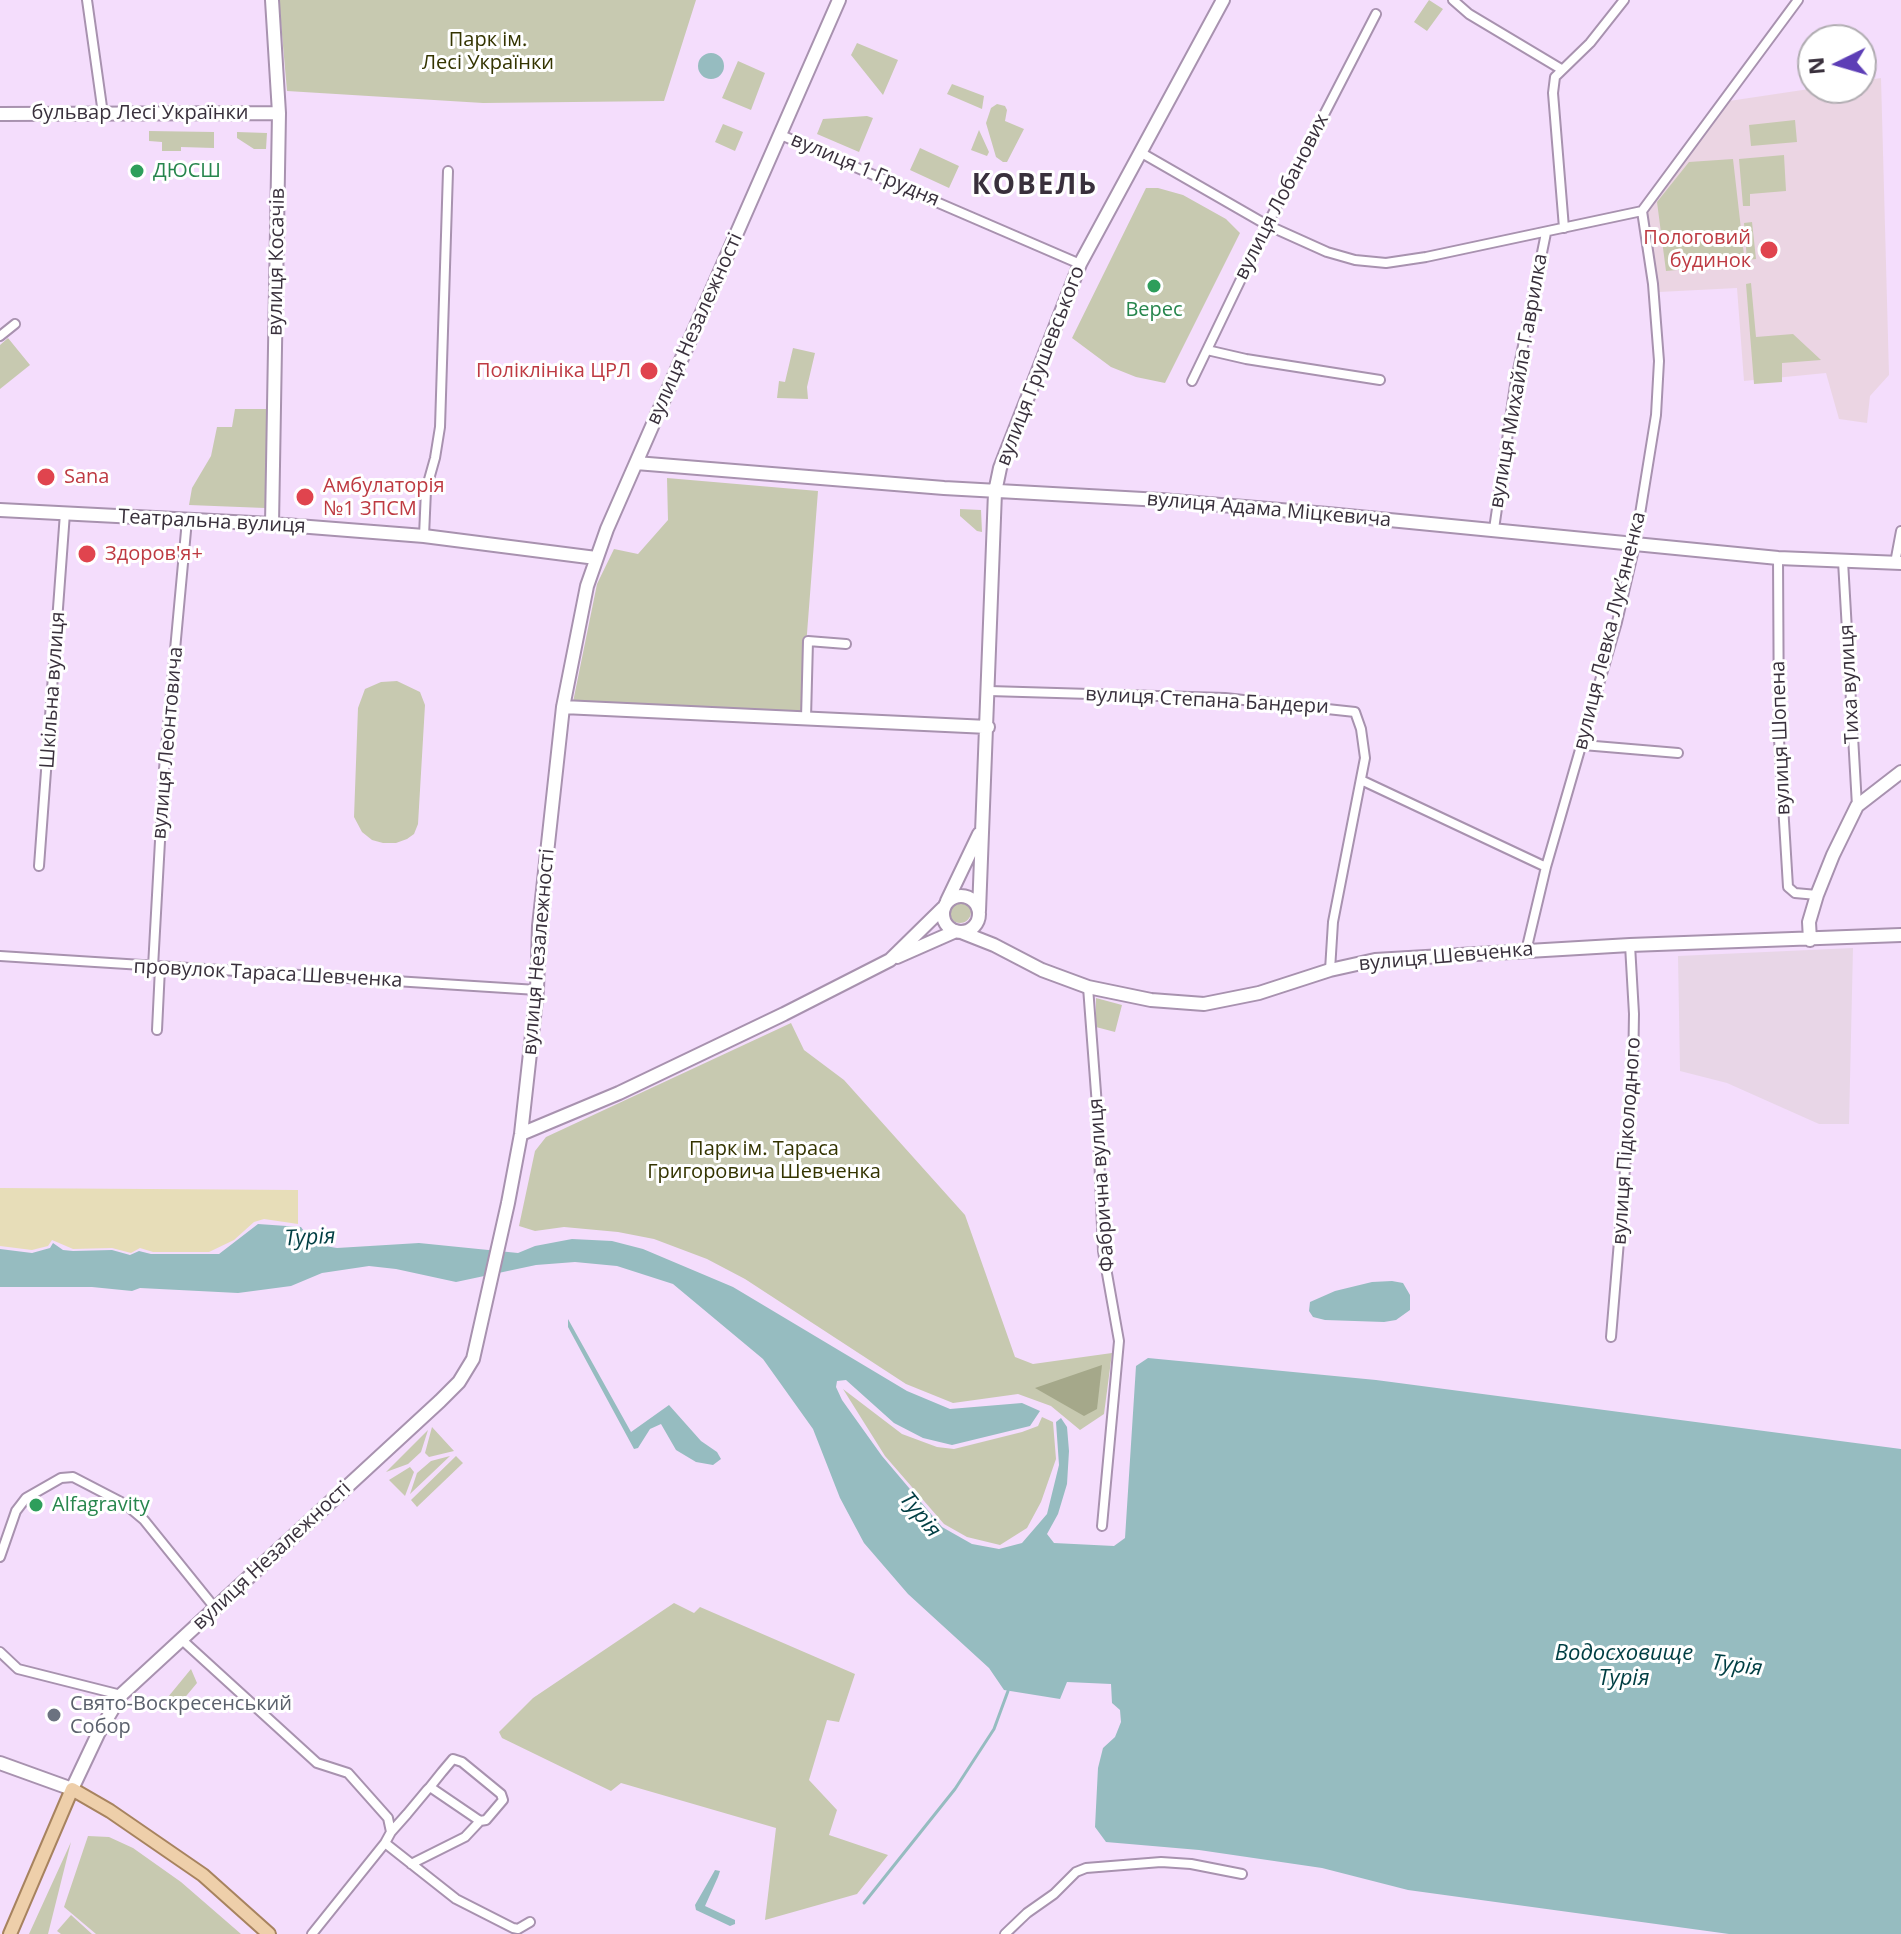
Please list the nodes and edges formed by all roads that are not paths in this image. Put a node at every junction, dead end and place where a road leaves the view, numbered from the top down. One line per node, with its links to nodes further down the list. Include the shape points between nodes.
1 (87, 0): 12 (street)
2 (272, 0): 10 (street, вулиця Косачів)
3 (839, 0): 13 (street, вулиця Незалежності)
4 (1223, 0): 14 (street, вулиця Грушевського)
5 (1453, 0): 9 (street)
6 (1624, 0): 9 (street)
7 (1798, 0): 16 (street)
8 (1376, 14): 17 (street, вулиця Лобанових)
9 (1561, 69): 18 (street, вулиця Михайла Гаврилка, via 1553,93)
10 (279, 113): 12 (street, бульвар Лесі Українки); 31 (street, вулиця Косачів)
11 (0, 114): 12 (street, бульвар Лесі Українки)
12 (103, 114)
13 (781, 135): 20 (street, вулиця 1 Грудня); 26 (street, вулиця Незалежності)
14 (1140, 152): 17 (street); 20 (street, вулиця Грушевського)
15 (448, 171): 34 (street, via 440,427 426,490)
16 (1642, 211): 18 (street); 35 (street, вулиця Левка Лукʼяненка, via 1659,361 1656,415)
17 (1267, 225): 19 (street, via 1327,252 1386,263); 23 (street, вулиця Лобанових)
18 (1564, 228): 19 (street)
19 (1546, 233): 32 (street, вулиця Михайла Гаврилка, via 1515,385)
20 (1080, 264): 27 (street, вулиця Грушевського, via 1004,454)
21 (15, 324): 22 (street)
22 (0, 336)
23 (1207, 350): 24 (street); 25 (street, вулиця Лобанових)
24 (1380, 380)
25 (1192, 381)
26 (636, 463): 27 (street, вулиця Адама Міцкевича); 36 (street, вулиця Незалежності)
27 (995, 492): 32 (street, вулиця Адама Міцкевича, via 1161,500); 41 (street, вулиця Грушевського)
28 (0, 510): 29 (street, Театральна вулиця)
29 (65, 513): 30 (street, Театральна вулиця); 51 (street, Шкільна вулиця)
30 (187, 520): 31 (street, Театральна вулиця); 64 (street, вулиця Леонтовича, via 164,769)
31 (272, 524): 34 (street, Театральна вулиця)
32 (1494, 529): 35 (street, вулиця Адама Міцкевича)
33 (1901, 531): 39 (street)
34 (424, 536): 36 (street, Театральна вулиця)
35 (1635, 545): 37 (street, вулиця Адама Міцкевича); 45 (street, вулиця Левка Лукʼяненка)
36 (596, 558): 42 (street, вулиця Незалежності)
37 (1778, 558): 38 (street, вулиця Адама Міцкевича); 53 (street, вулиця Шопена, via 1779,739 1788,887)
38 (1843, 561): 39 (street, вулиця Адама Міцкевича); 49 (street, Тиха вулиця)
39 (1898, 563)
40 (846, 644): 43 (street, via 808,641)
41 (989, 691): 44 (street, вулиця Грушевського); 48 (street, вулиця Степана Бандери, via 1225,698 1355,712 1365,758)
42 (563, 707): 43 (street); 67 (street, вулиця Незалежності)
43 (806, 718): 44 (street)
44 (988, 727): 50 (street, вулиця Грушевського)
45 (1583, 745): 46 (street); 52 (street, вулиця Левка Лукʼяненка)
46 (1678, 753)
47 (1901, 772): 49 (street)
48 (1361, 780): 52 (street); 65 (street, вулиця Степана Бандери, via 1333,922)
49 (1857, 806): 53 (street)
50 (983, 828): 54 (street, вулиця Грушевського); 55 (street)
51 (39, 866)
52 (1546, 867): 61 (street, вулиця Левка Лукʼяненка)
53 (1817, 895): 58 (street)
54 (945, 905): 55 (street, via 962,895 974,900); 56 (street, via 943,919); 63 (street, вулиця Грушевського)
55 (979, 914): 56 (street, via 973,928); 59 (street)
56 (958, 932): 59 (street, вулиця Шевченка); 63 (street)
57 (1901, 935): 58 (street, вулиця Шевченка)
58 (1810, 940): 60 (street, вулиця Шевченка)
59 (994, 945): 66 (street, вулиця Шевченка)
60 (1630, 945): 61 (street, вулиця Шевченка); 70 (street, вулиця Підколодного, via 1633,1073)
61 (1526, 951): 65 (street, вулиця Шевченка, via 1375,960)
62 (0, 956): 64 (street, провулок Тараса Шевченка)
63 (890, 960): 69 (street, via 633,1086)
64 (156, 968): 67 (street, провулок Тараса Шевченка); 68 (street, вулиця Леонтовича)
65 (1330, 970): 66 (street, вулиця Шевченка, via 1204,1004)
66 (1088, 987): 71 (street, Фабрична вулиця, via 1103,1251 1119,1341)
67 (537, 990): 69 (street, вулиця Незалежності)
68 (157, 1030)
69 (521, 1134): 73 (street, вулиця Незалежності, via 478,1341 459,1382)
70 (1611, 1337)
71 (1102, 1526)
72 (0, 1557): 73 (street, via 26,1498 73,1477 144,1520)
73 (215, 1608): 74 (street, вулиця Незалежності)
74 (181, 1639): 76 (street, вулиця Незалежності); 81 (street, via 317,1763 348,1773 382,1808)
75 (0, 1652): 76 (street, via 18,1669)
76 (121, 1695): 79 (street, вулиця Незалежності)
77 (0, 1763): 79 (street)
78 (430, 1787): 80 (street); 80 (street, via 453,1759 462,1762 503,1800); 81 (street)
79 (72, 1789): 86 (main road); 87 (main road, via 203,1875)
80 (480, 1821): 83 (street, via 457,1842)
81 (391, 1832): 82 (street)
82 (385, 1843): 83 (street); 88 (street)
83 (411, 1864): 85 (street, via 456,1899 504,1923 518,1929)
84 (1242, 1874): 89 (street, via 1161,1862 1086,1868)
85 (530, 1922)
86 (10, 1934)
87 (269, 1934)
88 (312, 1934)
89 (1005, 1934)

